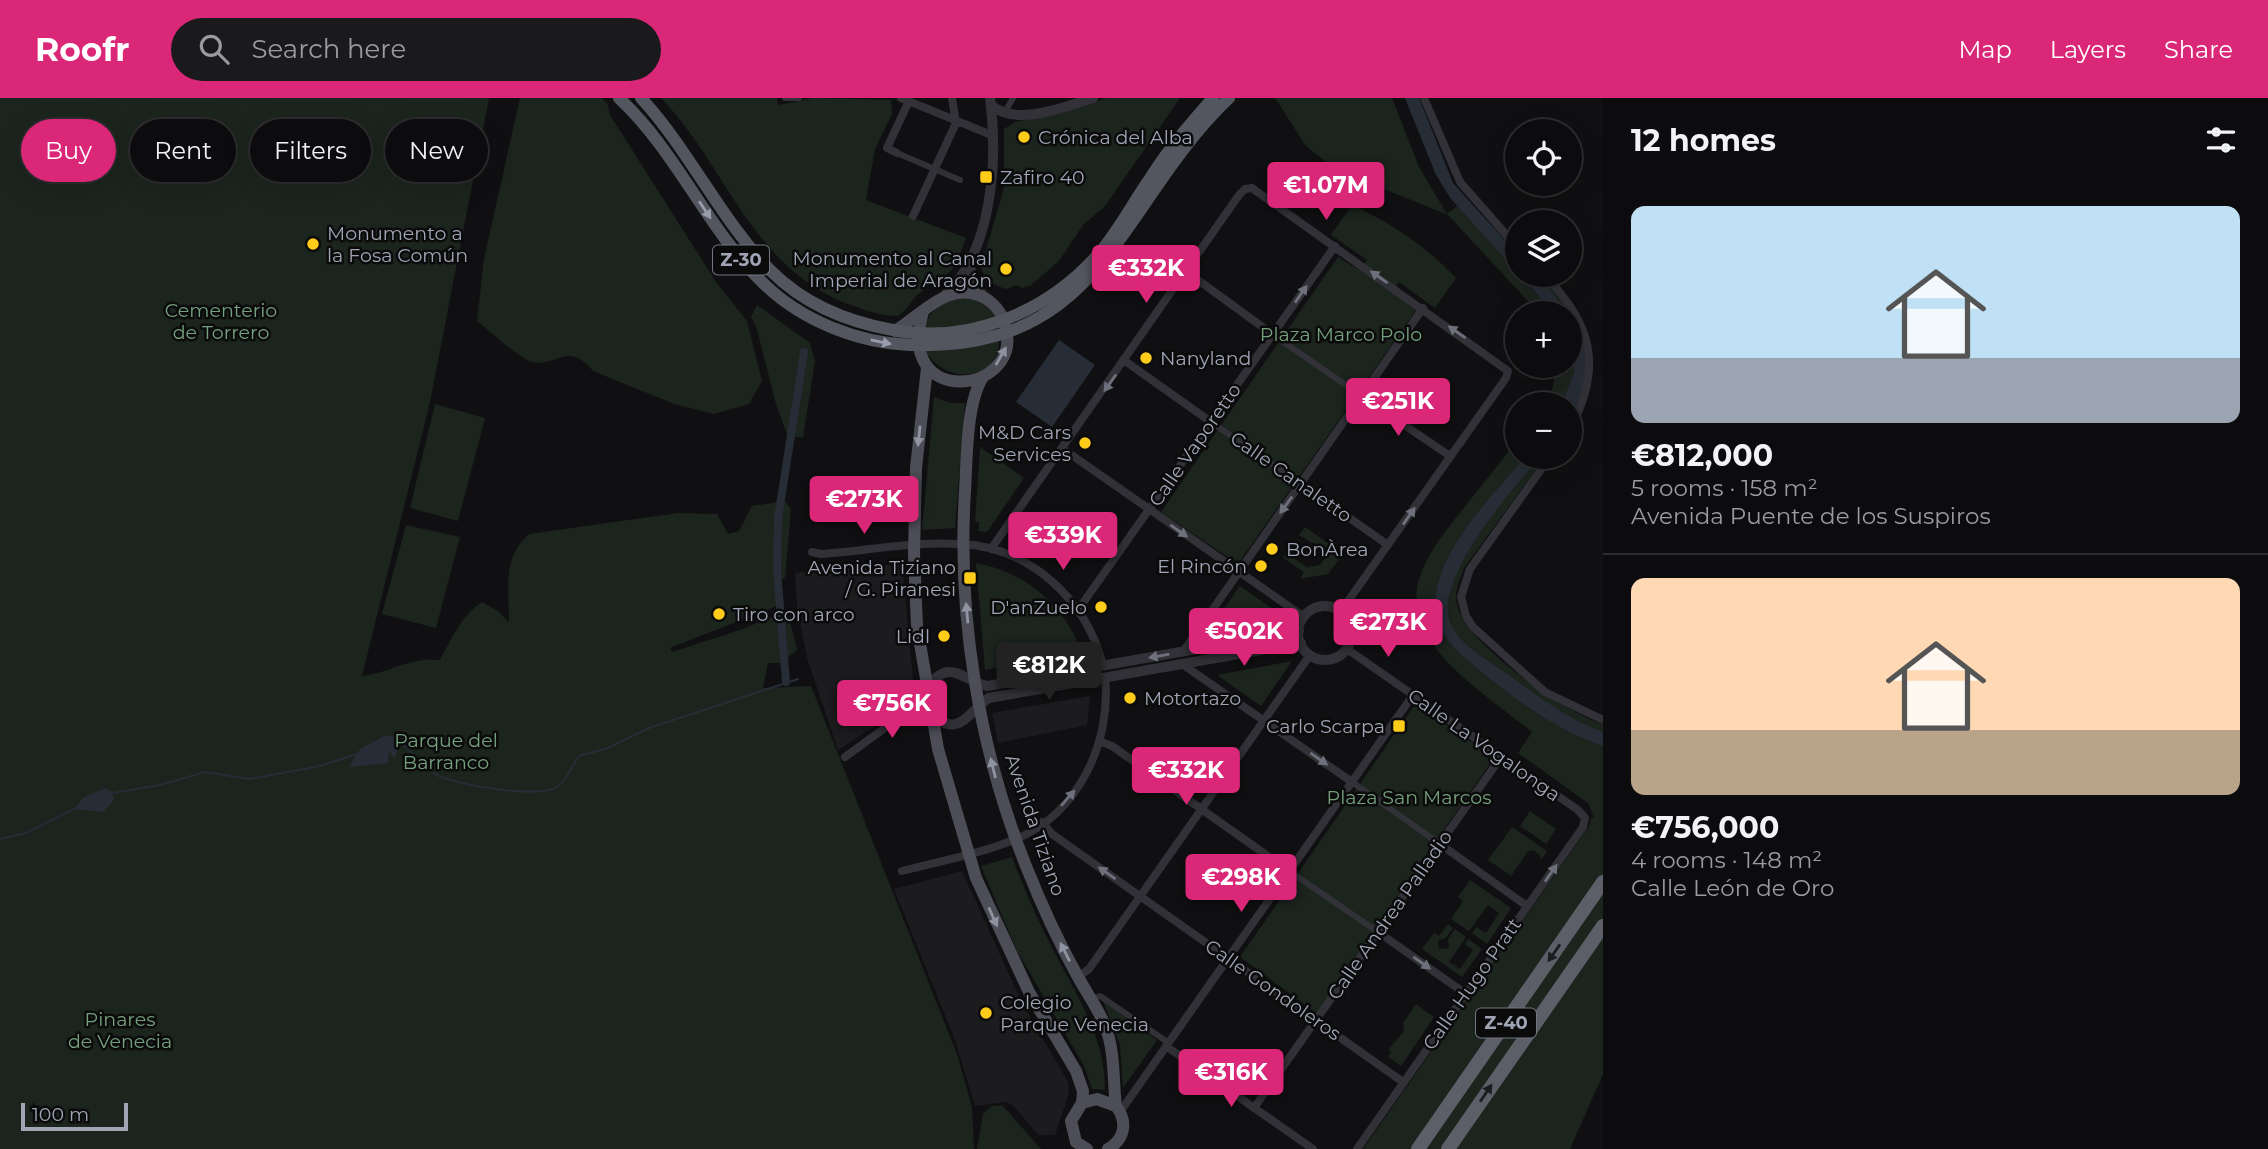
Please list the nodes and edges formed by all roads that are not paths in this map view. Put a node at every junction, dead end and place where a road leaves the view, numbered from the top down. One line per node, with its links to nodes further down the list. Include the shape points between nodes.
1 (619, 98): 33 (highway, Z-30, one-way to 33, via 660,142 725,239 764,285 829,327 886,343)
2 (640, 98): 31 (highway, Z-30, via 773,273 813,303)
3 (785, 98): 4 (street)
4 (799, 98)
5 (952, 98): 15 (street)
6 (1013, 98): 13 (street)
7 (1093, 98): 14 (street)
8 (1213, 98): 30 (highway, Z-30, via 1172,146 1087,266 1057,293)
9 (1229, 98): 30 (highway, Z-30, via 1182,150 1117,247 1088,280 1049,311)
10 (1424, 98): 21 (street, via 1455,174)
11 (902, 100): 15 (street); 17 (street, via 887,148)
12 (991, 101): 13 (street); 16 (street)
13 (1004, 114): 14 (street)
14 (1019, 115): 16 (street)
15 (956, 123): 16 (street); 18 (street)
16 (994, 132): 23 (street, via 991,193)
17 (897, 152): 18 (street)
18 (935, 169): 19 (street); 20 (street)
19 (960, 180)
20 (913, 215)
21 (1505, 234)
22 (1335, 246): 24 (street, via 1248,188); 28 (street, one-way to 22); 32 (street, Calle Vaporetto, one-way to 22)
23 (969, 261): 26 (street); 27 (street, via 973,282)
24 (1187, 272): 32 (street); 34 (street)
25 (1554, 287): 38 (street, via 1582,321 1594,352 1592,391)
26 (945, 295): 27 (main road, via 966,293); 29 (main road)
27 (984, 298): 30 (main road)
28 (1423, 308): 37 (street); 41 (street, one-way to 28, via 1508,374 1505,366)
29 (923, 312): 31 (main road); 33 (main road)
30 (1006, 325): 33 (highway, Z-30, via 956,343); 36 (main road, one-way to 30, via 1005,353)
31 (895, 331): 33 (highway, Z-30)
32 (1272, 334): 37 (street); 39 (street, Calle Vaporetto)
33 (918, 340): 35 (main road)
34 (1125, 361): 39 (street, Calle Canaletto); 40 (street, one-way to 40)
35 (927, 368): 36 (main road, via 957,383); 47 (main road, one-way to 47, via 916,468)
36 (983, 377): 45 (main road, Avenida Tiziano, via 977,387 970,434)
37 (1363, 397): 41 (street); 43 (street)
38 (1582, 408)
39 (1211, 422): 43 (street, Calle Canaletto); 44 (street, Calle Vaporetto)
40 (1063, 449): 44 (street); 48 (street)
41 (1450, 456): 46 (street, one-way to 41)
42 (1542, 469): 67 (street, via 1471,569 1462,587 1462,603 1473,627 1545,692)
43 (1301, 484): 46 (street, Calle Canaletto); 50 (street, one-way to 50)
44 (1150, 510): 50 (street, one-way to 50); 51 (street, Calle Vaporetto)
45 (964, 544): 47 (street); 48 (street); 62 (main road, Avenida Tiziano, one-way to 45)
46 (1388, 545): 52 (street)
47 (914, 547): 49 (street); 63 (main road, via 917,626)
48 (991, 549): 51 (street, via 1037,570)
49 (812, 552)
50 (1238, 572): 53 (street); 57 (street)
51 (1078, 610): 60 (street)
52 (1340, 611): 53 (street, via 1321,607); 56 (street, via 1352,631)
53 (1304, 617): 54 (street)
54 (1299, 631): 55 (street); 57 (street)
55 (1301, 643): 58 (street); 59 (street)
56 (1347, 649): 58 (street, via 1327,660); 64 (street, Calle La Vogalonga)
57 (1184, 652): 60 (street, one-way to 60)
58 (1310, 655): 68 (street)
59 (1182, 664): 61 (street); 68 (street)
60 (1103, 666): 62 (street, via 987,686)
61 (1105, 677): 65 (street, via 989,698); 69 (street)
62 (976, 680): 63 (street, via 946,672); 65 (main road, Avenida Tiziano)
63 (926, 689): 66 (main road)
64 (1413, 695): 71 (street, Calle La Vogalonga); 72 (street)
65 (979, 706): 66 (street, via 967,720 955,724 943,722); 76 (main road, Avenida Tiziano, one-way to 65)
66 (929, 709): 70 (street, via 893,722); 78 (main road)
67 (1603, 720)
68 (1264, 721): 72 (street, one-way to 72); 73 (street)
69 (1099, 741): 73 (street); 75 (street, one-way to 69, via 1079,785)
70 (845, 757)
71 (1501, 757): 74 (street, Calle La Vogalonga); 77 (street, Calle Andrea Palladio)
72 (1352, 782): 77 (street); 80 (street)
73 (1203, 810): 80 (street); 82 (street)
74 (1585, 818): 83 (street, Calle Hugo Pratt, one-way to 74)
75 (1042, 822): 76 (street); 82 (street, Calle Gondoleros, one-way to 75)
76 (1016, 839): 78 (street); 87 (main road, Avenida Tiziano, one-way to 76)
77 (1440, 844): 83 (street); 85 (street, Calle Andrea Palladio)
78 (967, 853): 79 (street); 93 (main road, one-way to 93, via 1009,953 1076,1071)
79 (902, 871)
80 (1289, 871): 85 (street); 86 (street)
81 (1603, 882): 100 (highway, Z-40, one-way to 100)
82 (1140, 897): 86 (street, Calle Gondoleros); 87 (street, via 1089,969)
83 (1527, 906): 88 (street, Calle Hugo Pratt)
84 (1603, 926): 101 (highway, Z-40, one-way to 84)
85 (1378, 932): 88 (street, one-way to 88); 90 (street, Calle Andrea Palladio)
86 (1227, 958): 90 (street, Calle Gondoleros); 91 (street)
87 (1078, 977): 89 (main road, Avenida Tiziano)
88 (1466, 994): 92 (street, Calle Hugo Pratt)
89 (1091, 999): 91 (street, via 1100,996); 95 (main road, Avenida Tiziano, via 1112,1050)
90 (1316, 1020): 92 (street, Calle Gondoleros); 94 (street, Calle Andrea Palladio)
91 (1168, 1044): 94 (street); 95 (street)
92 (1403, 1082): 99 (street, Calle Hugo Pratt)
93 (1082, 1103): 95 (main road, via 1097,1099); 96 (main road, via 1072,1121)
94 (1254, 1108): 98 (street)
95 (1118, 1109): 97 (main road, Avenida Tiziano, via 1122,1134)
96 (1080, 1147)
97 (1108, 1149)
98 (1313, 1149)
99 (1357, 1149)
100 (1418, 1149)
101 (1448, 1149)

